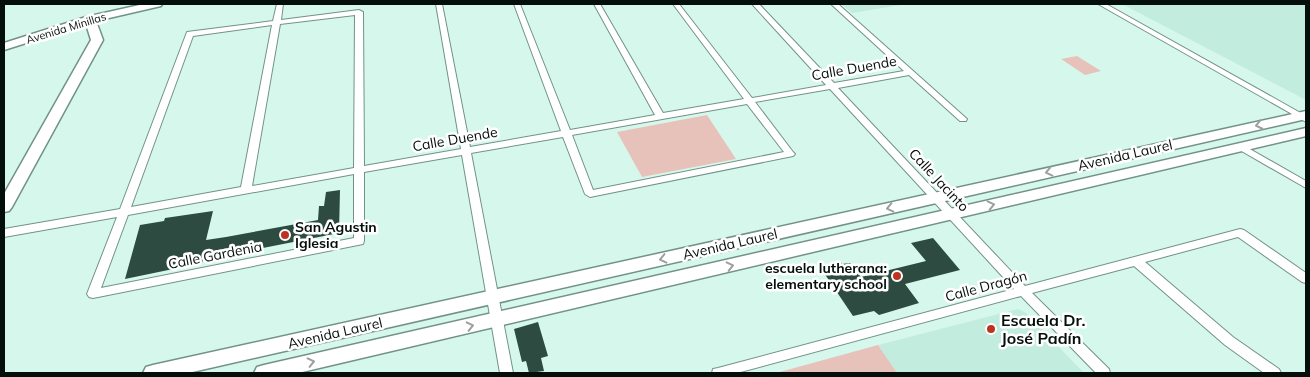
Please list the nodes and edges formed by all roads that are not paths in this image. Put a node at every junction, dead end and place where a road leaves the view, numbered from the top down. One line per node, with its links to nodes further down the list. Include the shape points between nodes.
1 (157, 4): 10 (street, Avenida Minillas)
2 (280, 4): 11 (street)
3 (439, 4): 22 (street)
4 (517, 4): 20 (street)
5 (597, 4): 16 (street)
6 (676, 4): 15 (street)
7 (755, 4): 14 (street, Calle Jacinto)
8 (834, 4): 13 (street)
9 (1101, 4): 17 (street)
10 (90, 19): 12 (street, Avenida Minillas); 27 (street, via 97,40)
11 (276, 22): 23 (street, via 359,12); 25 (street); 28 (street, via 190,34)
12 (4, 48)
13 (911, 72): 14 (street, Calle Duende); 18 (street)
14 (832, 86): 15 (street, Calle Duende); 26 (street, Calle Jacinto)
15 (748, 100): 16 (street, Calle Duende); 20 (street, via 790,154 590,194)
16 (660, 116): 20 (street, Calle Duende)
17 (1305, 116): 26 (street, Avenida Laurel, one-way to 26)
18 (964, 119)
19 (1306, 132): 21 (street, Avenida Laurel)
20 (566, 133): 22 (street, Calle Duende)
21 (1241, 147): 24 (street); 29 (street, Avenida Laurel, one-way to 21)
22 (466, 151): 23 (street, Calle Duende); 34 (street)
23 (360, 170): 25 (street, Calle Duende); 28 (street, Calle Gardenia, via 360,241 93,294)
24 (1306, 185)
25 (246, 190): 28 (street, Calle Duende)
26 (937, 197): 29 (street, Calle Jacinto); 34 (street, Avenida Laurel, one-way to 34)
27 (4, 207)
28 (124, 211): 30 (street, Calle Duende)
29 (953, 214): 33 (street, Calle Jacinto); 35 (street, Avenida Laurel, one-way to 29)
30 (4, 233)
31 (1136, 261): 32 (street, Calle Dragón, via 1240,233); 33 (street, Calle Dragón); 41 (street, via 1229,342)
32 (1306, 279)
33 (1023, 291): 39 (street, Calle Dragón); 40 (street, Calle Jacinto)
34 (492, 297): 35 (street); 36 (street, Avenida Laurel)
35 (497, 319): 37 (street, Avenida Laurel, one-way to 35); 38 (street)
36 (154, 373)
37 (264, 373)
38 (508, 373)
39 (718, 373)
40 (1104, 373)
41 (1274, 373)

